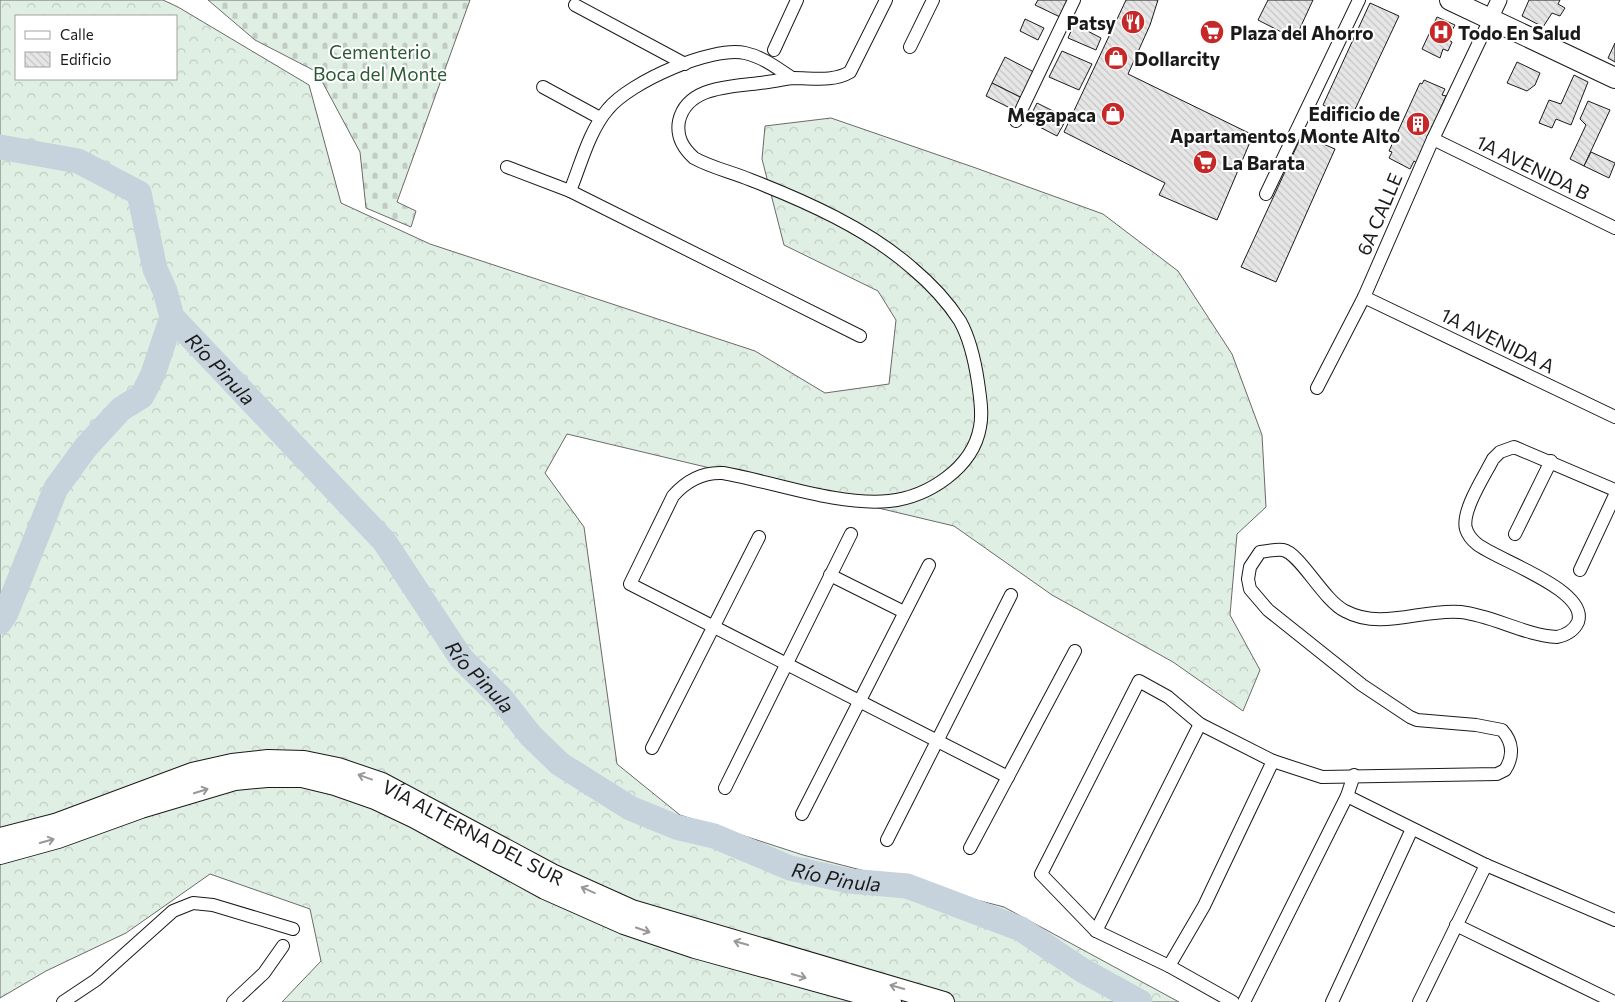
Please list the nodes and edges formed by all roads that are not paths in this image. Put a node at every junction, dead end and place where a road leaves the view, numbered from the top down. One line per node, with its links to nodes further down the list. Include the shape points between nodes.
1 (797, 0): 11 (street)
2 (886, 0): 13 (street, via 850,72 827,79)
3 (933, 0): 10 (street)
4 (1074, 0): 17 (street)
5 (1359, 0): 21 (street)
6 (1450, 0): 9 (main road)
7 (1499, 0): 9 (street, 6A CALLE)
8 (575, 5): 12 (street)
9 (1490, 19): 14 (main road); 18 (street, 6A CALLE)
10 (910, 46)
11 (774, 50)
12 (685, 64): 13 (street, via 725,52 744,53 768,62); 16 (street, via 641,84 609,107)
13 (792, 78): 38 (street, via 718,89 690,100 678,125 680,141 704,164 768,187 863,232 914,269 950,307 966,336 977,376 981,426 970,453 955,470 929,489 891,501 847,500 713,472 697,476 680,487 655,528 630,584)
14 (1615, 78)
15 (543, 87): 16 (street)
16 (600, 118): 20 (street)
17 (1016, 121)
18 (1433, 138): 22 (street, 1A AVENIDA B); 23 (street, 6A CALLE)
19 (507, 166): 20 (street)
20 (570, 191): 24 (street)
21 (1266, 194)
22 (1615, 228)
23 (1364, 297): 25 (street, 6A CALLE); 26 (street, 1A AVENIDA A)
24 (860, 336)
25 (1317, 388)
26 (1615, 417)
27 (1551, 461): 28 (street); 31 (street); 46 (street, via 1514,447 1500,452 1493,458 1465,517 1466,528 1477,545 1562,591 1574,602 1578,621 1570,632 1562,636 1548,636 1460,612 1384,619 1362,617 1330,601 1294,556 1285,550 1260,552 1254,558 1248,579 1250,589 1289,628 1362,685 1417,720 1502,730 1511,744 1509,763 1497,774)
28 (1615, 490)
29 (1615, 494): 34 (street)
30 (851, 534): 35 (street)
31 (1515, 534)
32 (758, 537): 38 (street)
33 (929, 565): 37 (street)
34 (1580, 570)
35 (830, 574): 37 (street); 40 (street)
36 (1011, 595): 43 (street)
37 (904, 612): 41 (street)
38 (712, 628): 40 (street); 44 (street)
39 (1075, 651): 47 (street)
40 (786, 665): 41 (street); 48 (street)
41 (859, 702): 43 (street); 50 (street)
42 (1200, 724): 45 (street); 60 (street); 60 (street, via 1168,697 1139,681 1040,874)
43 (937, 742): 47 (street); 53 (street)
44 (652, 748)
45 (1273, 761): 46 (street, via 1322,777); 62 (street, via 1204,906)
46 (1354, 775): 49 (street)
47 (1008, 778): 54 (street)
48 (725, 788)
49 (1347, 796): 51 (street); 68 (street)
50 (802, 814)
51 (1412, 829): 56 (street); 69 (street)
52 (0, 838): 66 (main road, VÍA ALTERNA DEL SUR, one-way to 52, via 632,910 552,874 382,783 304,761 268,760 192,773 55,824)
53 (887, 840)
54 (970, 848)
55 (0, 854): 65 (main road, VÍA ALTERNA DEL SUR, one-way to 65, via 235,780 302,777 375,799 545,889 624,924 696,948)
56 (1486, 865): 57 (street); 58 (street)
57 (1615, 920)
58 (1456, 925): 70 (street); 71 (street)
59 (293, 929): 63 (street, via 193,902 174,911 96,980)
60 (1096, 931): 62 (street)
61 (283, 946): 64 (street, via 264,973)
62 (1169, 966): 67 (street)
63 (63, 1002)
64 (233, 1002)
65 (891, 1002)
66 (944, 1002)
67 (1233, 1002)
68 (1244, 1002)
69 (1332, 1002)
70 (1419, 1002)
71 (1614, 1002)

